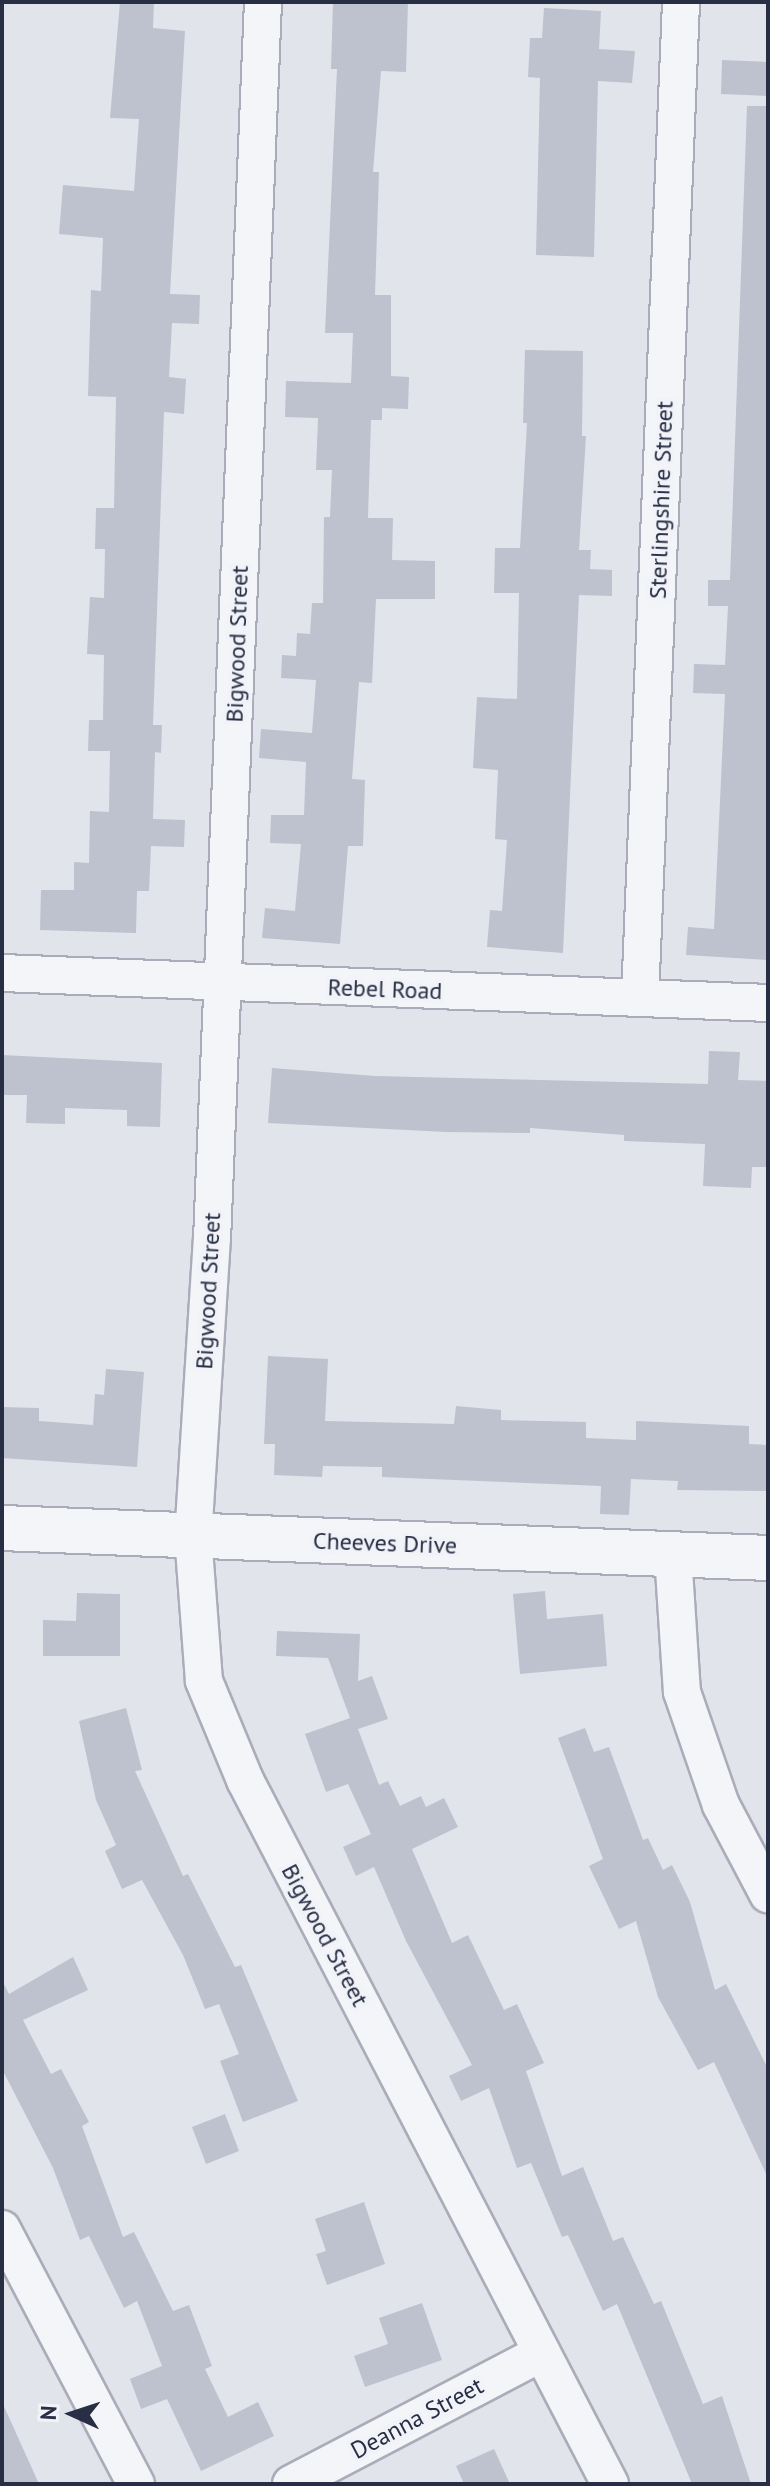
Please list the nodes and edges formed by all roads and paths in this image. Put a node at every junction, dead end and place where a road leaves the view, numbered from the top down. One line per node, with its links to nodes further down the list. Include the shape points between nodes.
1 (263, 2): 4 (street, Bigwood Street)
2 (681, 2): 5 (street, Sterlingshire Street)
3 (2, 973): 4 (street, Rebel Road)
4 (222, 983): 5 (street, Rebel Road); 8 (street, Bigwood Street)
5 (640, 998): 6 (street, Rebel Road)
6 (768, 1003)
7 (2, 1528): 8 (street, Cheeves Drive)
8 (193, 1535): 9 (street, Cheeves Drive); 13 (street, Bigwood Street, via 204,1681 245,1780)
9 (673, 1554): 10 (street, Cheeves Drive); 11 (street, via 682,1692 721,1805)
10 (768, 1558)
11 (768, 1894)
12 (2, 2229): 14 (street)
13 (542, 2353): 15 (street, Deanna Street); 16 (street, Bigwood Street)
14 (136, 2484)
15 (291, 2484)
16 (610, 2484)

